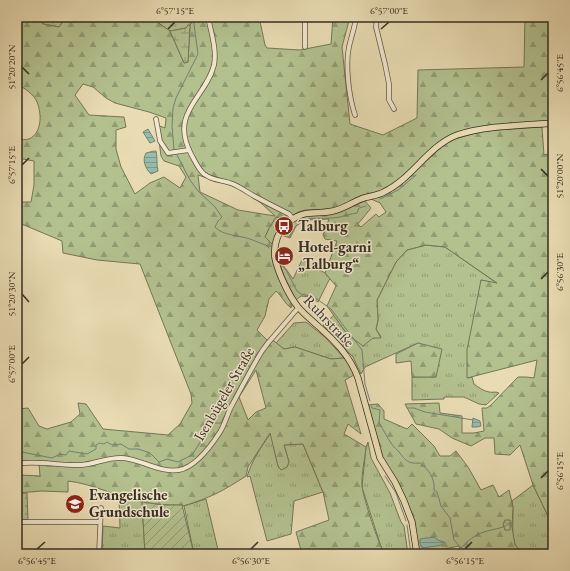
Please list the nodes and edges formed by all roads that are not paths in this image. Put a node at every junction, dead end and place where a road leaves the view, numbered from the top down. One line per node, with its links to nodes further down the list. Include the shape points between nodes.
1 (208, 17): 10 (street, via 214,60 211,73 189,108 185,121)
2 (305, 17): 5 (street)
3 (356, 17): 7 (street, via 348,49 350,102)
4 (376, 17): 6 (street, via 389,84 389,100)
5 (305, 47)
6 (394, 109)
7 (355, 115)
8 (156, 119): 10 (street, via 161,145 168,153)
9 (553, 123): 11 (main road, Ruhrstraße, via 483,129 458,135 436,147 406,177 382,193 339,210 307,212)
10 (189, 150): 11 (street, via 204,174 214,180 232,184 289,214)
11 (293, 219): 12 (main road, Ruhrstraße, via 281,231 275,248 277,266)
12 (298, 308): 13 (street, Isenbügeler Straße, via 262,351 220,432 195,462 187,467 168,470 124,458 82,465); 18 (main road, Ruhrstraße, via 331,338 353,365 380,458 404,501 412,522)
13 (17, 464)
14 (101, 508): 16 (street)
15 (17, 522): 16 (street)
16 (100, 522): 17 (street)
17 (99, 554)
18 (417, 554)

